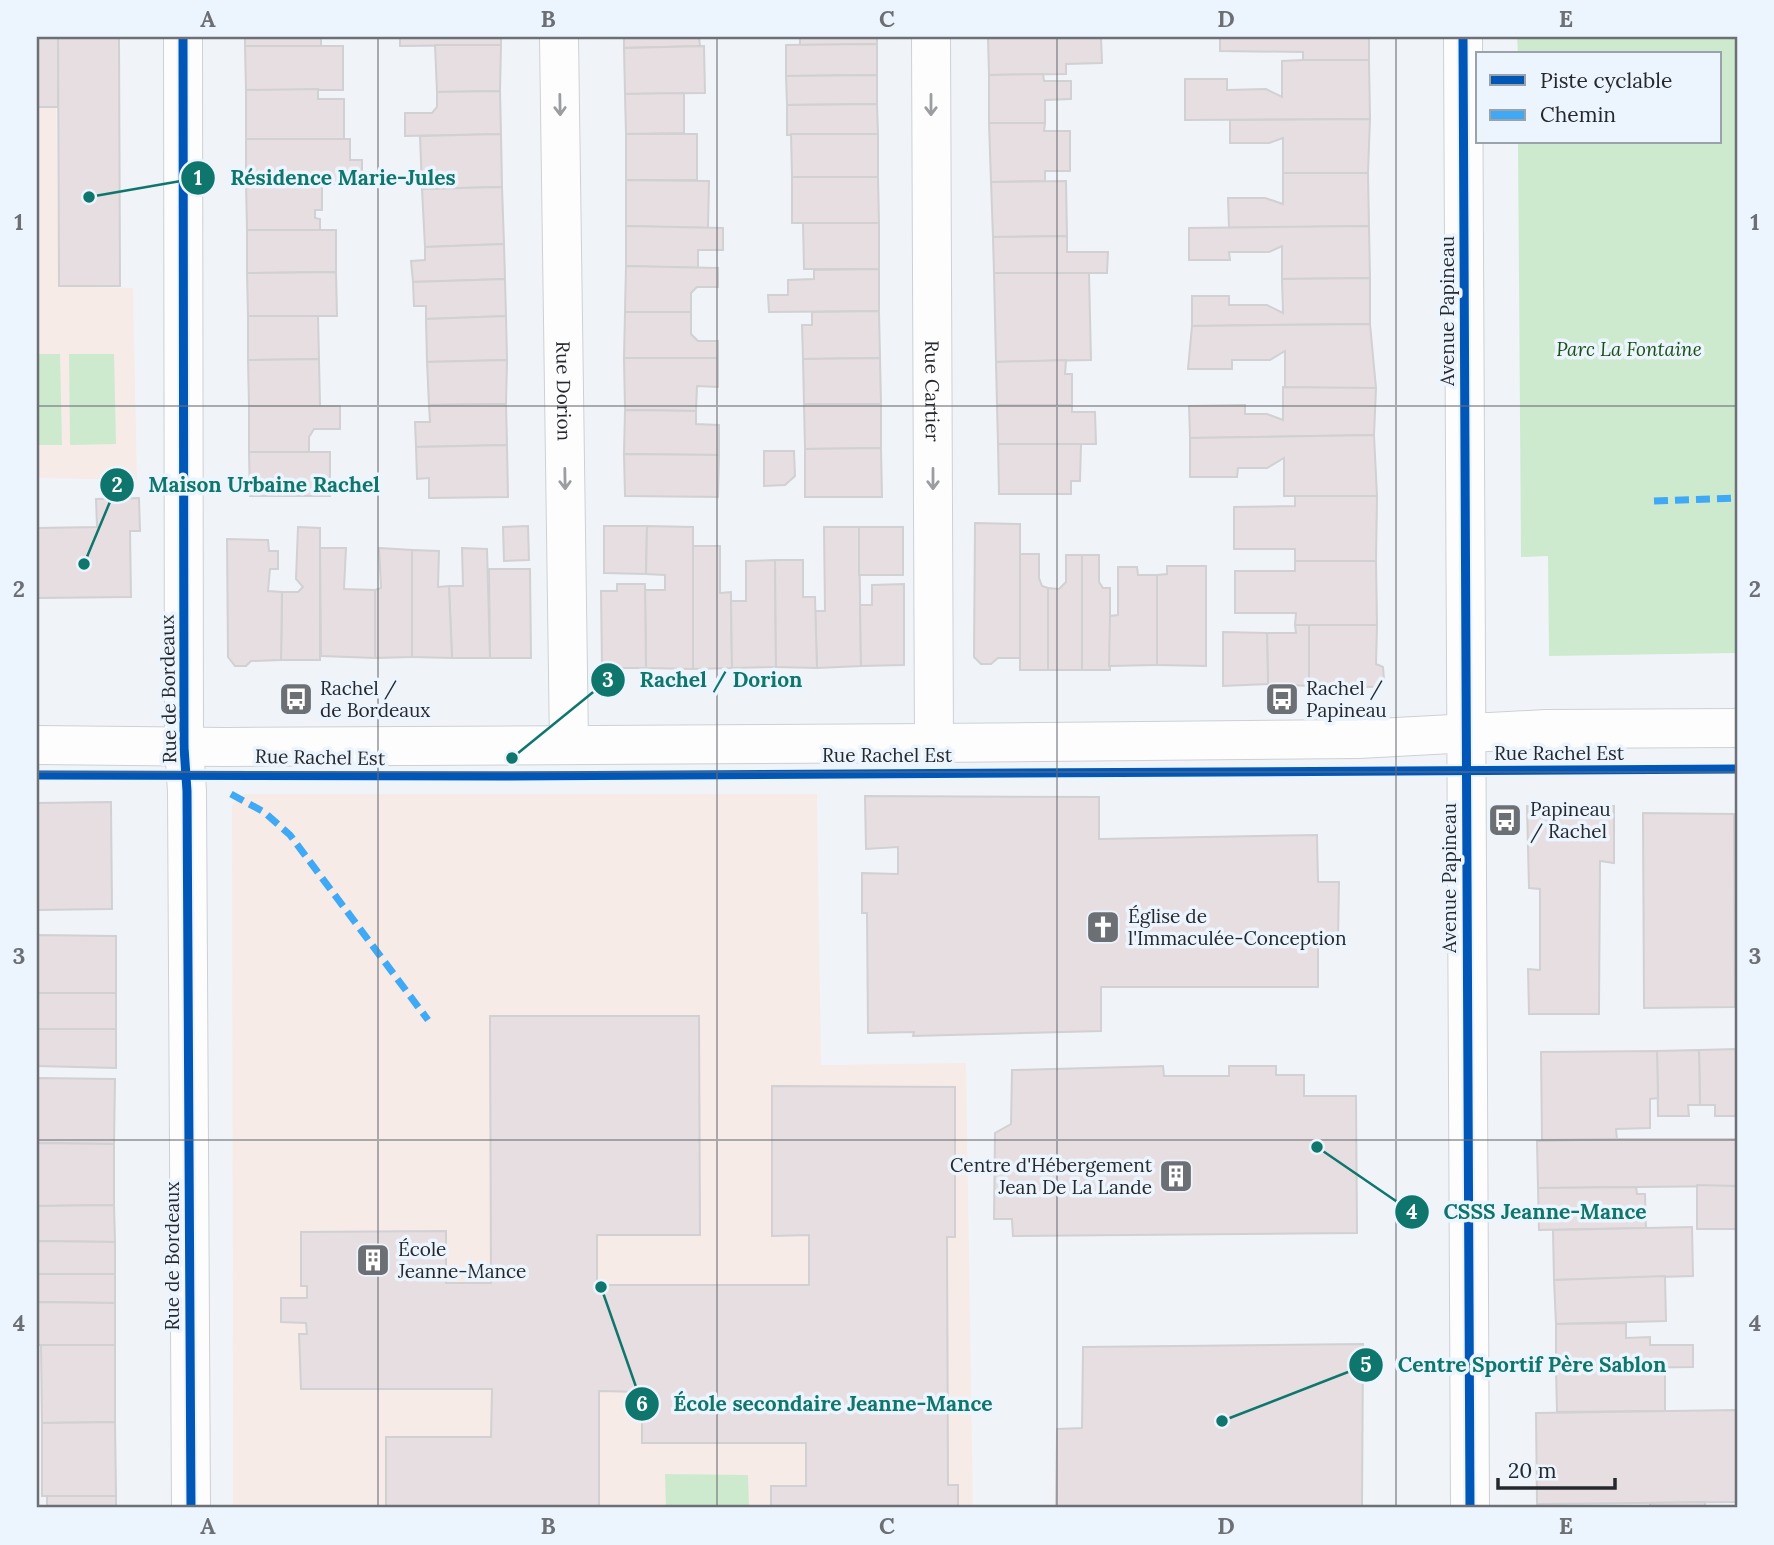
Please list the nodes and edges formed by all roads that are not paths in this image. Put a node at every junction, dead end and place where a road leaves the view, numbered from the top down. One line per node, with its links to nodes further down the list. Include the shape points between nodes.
1 (183, 37): 10 (main road, Rue de Bordeaux)
2 (559, 37): 8 (main road, Rue Dorion, one-way to 8)
3 (931, 37): 7 (main road, Rue Cartier, one-way to 7)
4 (1464, 37): 6 (main road, Avenue Papineau)
5 (1737, 728): 6 (main road, Rue Rachel Est)
6 (1466, 733): 7 (main road, Rue Rachel Est, via 1359,739); 12 (main road, Avenue Papineau)
7 (934, 743): 8 (main road, Rue Rachel Est)
8 (569, 744): 10 (main road, Rue Rachel Est)
9 (37, 745): 10 (main road, Rue Rachel Est)
10 (184, 747): 11 (main road, Rue de Bordeaux)
11 (191, 1508)
12 (1470, 1508)

